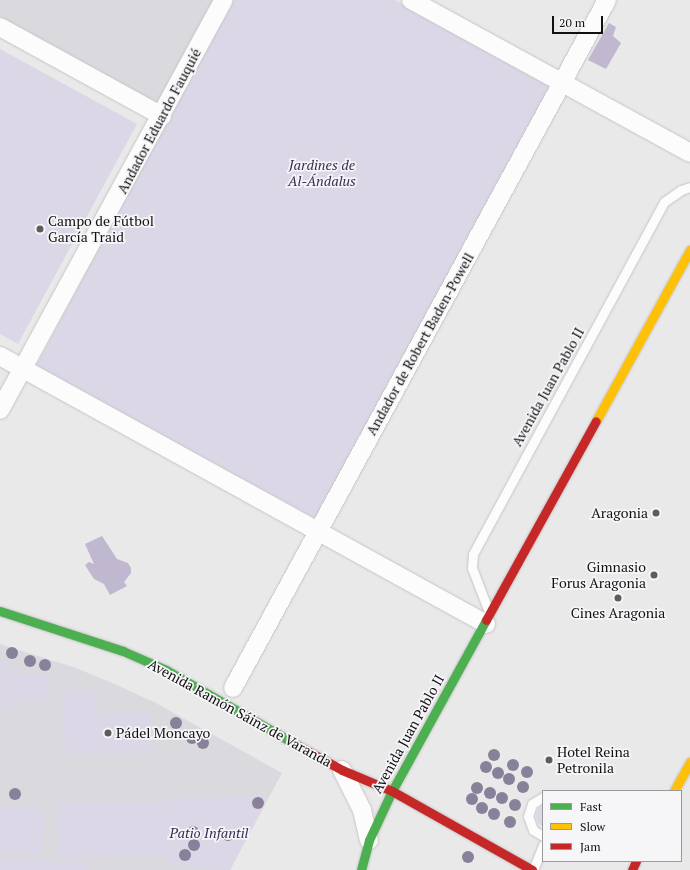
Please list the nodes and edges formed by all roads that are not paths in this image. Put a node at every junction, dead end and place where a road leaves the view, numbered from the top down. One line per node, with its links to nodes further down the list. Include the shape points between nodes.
1 (224, 0): 6 (street, Andador Eduardo Fauquié)
2 (411, 0): 5 (street)
3 (607, 0): 5 (street, Andador de Robert Baden-Powell)
4 (0, 27): 6 (street)
5 (563, 84): 7 (street); 13 (street, Andador de Robert Baden-Powell)
6 (162, 116): 11 (street, Andador Eduardo Fauquié)
7 (690, 153)
8 (690, 187): 15 (lane, Avenida Juan Pablo II, via 680,190 664,202 474,554 472,568)
9 (690, 250): 15 (street, Avenida Juan Pablo II)
10 (0, 356): 11 (street)
11 (24, 369): 12 (street, Andador Eduardo Fauquié); 13 (street)
12 (0, 410)
13 (318, 531): 15 (street); 16 (street, Andador de Robert Baden-Powell)
14 (0, 611): 18 (street, Avenida Ramón Sáinz de Varanda, via 146,660)
15 (488, 620): 20 (street, Avenida Juan Pablo II)
16 (233, 688)
17 (690, 762): 19 (street)
18 (342, 770): 20 (street, Avenida Ramón Sáinz de Varanda); 23 (street, Avenida Ramón Sáinz de Varanda, via 362,810)
19 (675, 790)
20 (392, 791): 23 (street, Avenida Juan Pablo II); 26 (street, Avenida Ramón Sáinz de Varanda)
21 (542, 798): 22 (lane, via 532,804 528,816 533,830)
22 (542, 835)
23 (369, 840): 25 (street, Avenida Juan Pablo II)
24 (542, 847): 26 (lane)
25 (361, 870)
26 (533, 870)

